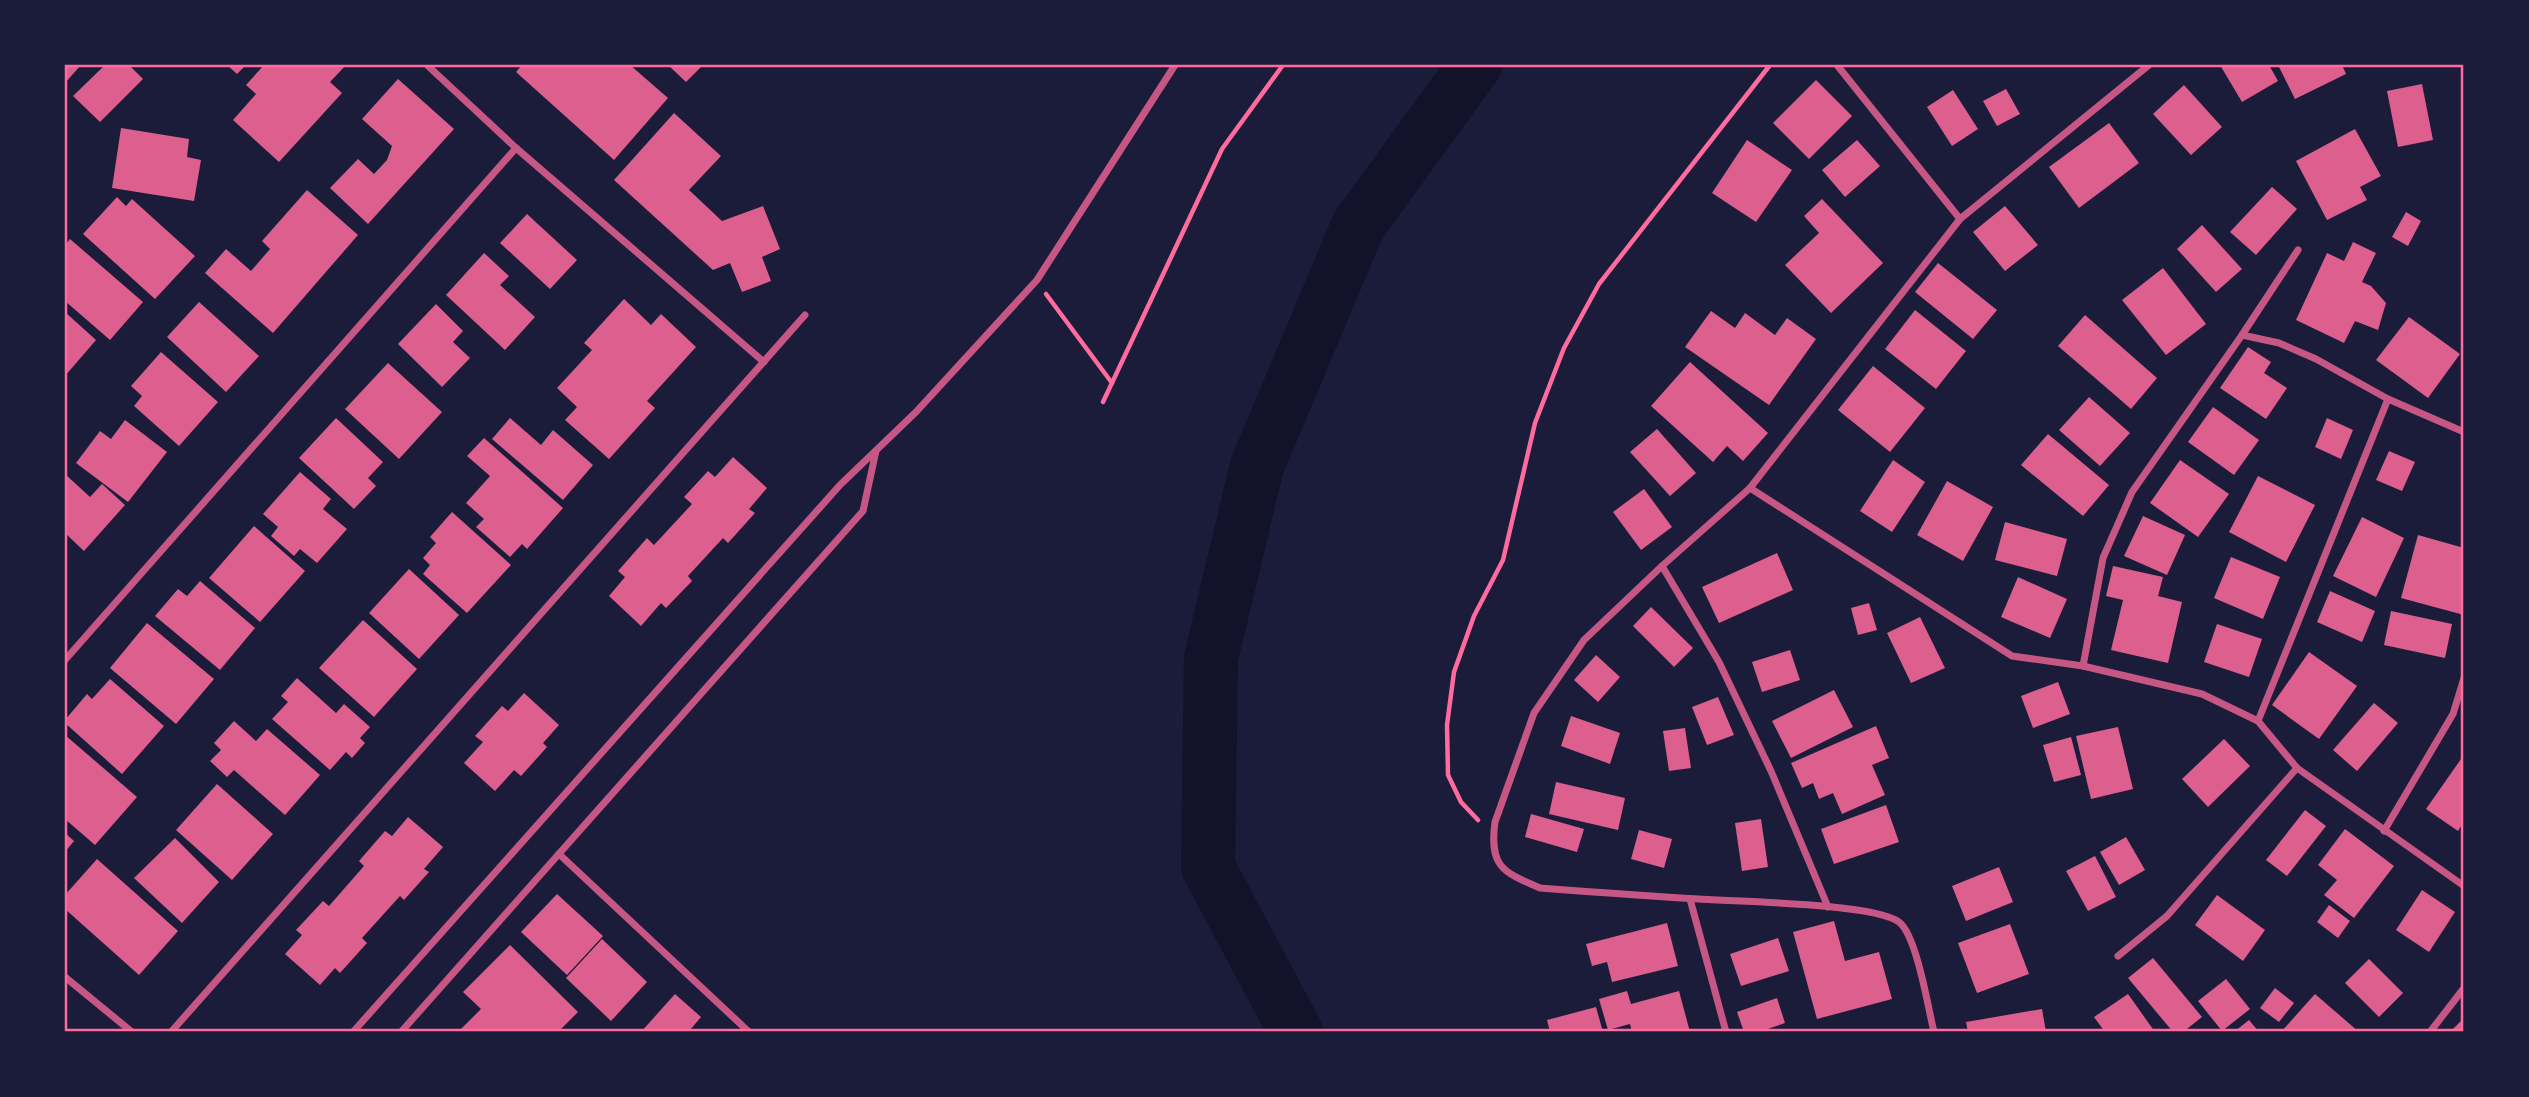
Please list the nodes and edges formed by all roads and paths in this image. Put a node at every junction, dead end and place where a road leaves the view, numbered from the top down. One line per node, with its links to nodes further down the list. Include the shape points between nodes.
1 (427, 65): 7 (street)
2 (1175, 65): 10 (street)
3 (1283, 65): 14 (path, via 1222,149)
4 (1770, 65): 26 (path, via 1600,284 1564,348 1535,423 1503,559 1474,616 1454,672 1447,725 1448,775 1461,802 1479,820)
5 (1837, 65): 8 (street)
6 (2149, 65): 8 (street)
7 (516, 148): 13 (street); 21 (street)
8 (1960, 219): 19 (street)
9 (2298, 250): 12 (street)
10 (1037, 280): 14 (path); 18 (street)
11 (805, 315): 13 (street)
12 (2242, 335): 15 (street, via 2279,343 2316,359); 22 (street, via 2132,492 2103,558)
13 (764, 362): 36 (street)
14 (1112, 383): 16 (path)
15 (2388, 399): 17 (street); 24 (street)
16 (1103, 402)
17 (2464, 432)
18 (877, 450): 28 (street, via 863,511); 37 (street, via 840,485)
19 (1750, 488): 20 (street); 22 (street, via 2012,656)
20 (1662, 566): 26 (street, via 1584,640 1558,676 1534,713); 31 (street, via 1719,662)
21 (65, 660)
22 (2082, 666): 24 (street, via 2202,694)
23 (2464, 678): 27 (street, via 2453,714)
24 (2258, 721): 25 (street)
25 (2297, 768): 27 (street); 32 (street, via 2167,916)
26 (1494, 822): 30 (street, via 1492,840 1505,873 1540,888)
27 (2384, 831): 29 (street)
28 (559, 854): 38 (street); 39 (street)
29 (2464, 886)
30 (1689, 899): 31 (street); 40 (street)
31 (1828, 907): 41 (street, via 1886,916 1907,931)
32 (2118, 956)
33 (65, 977): 35 (street)
34 (2464, 988): 42 (street)
35 (132, 1032)
36 (171, 1032)
37 (353, 1032)
38 (401, 1032)
39 (749, 1032)
40 (1726, 1032)
41 (1934, 1032)
42 (2430, 1032)

